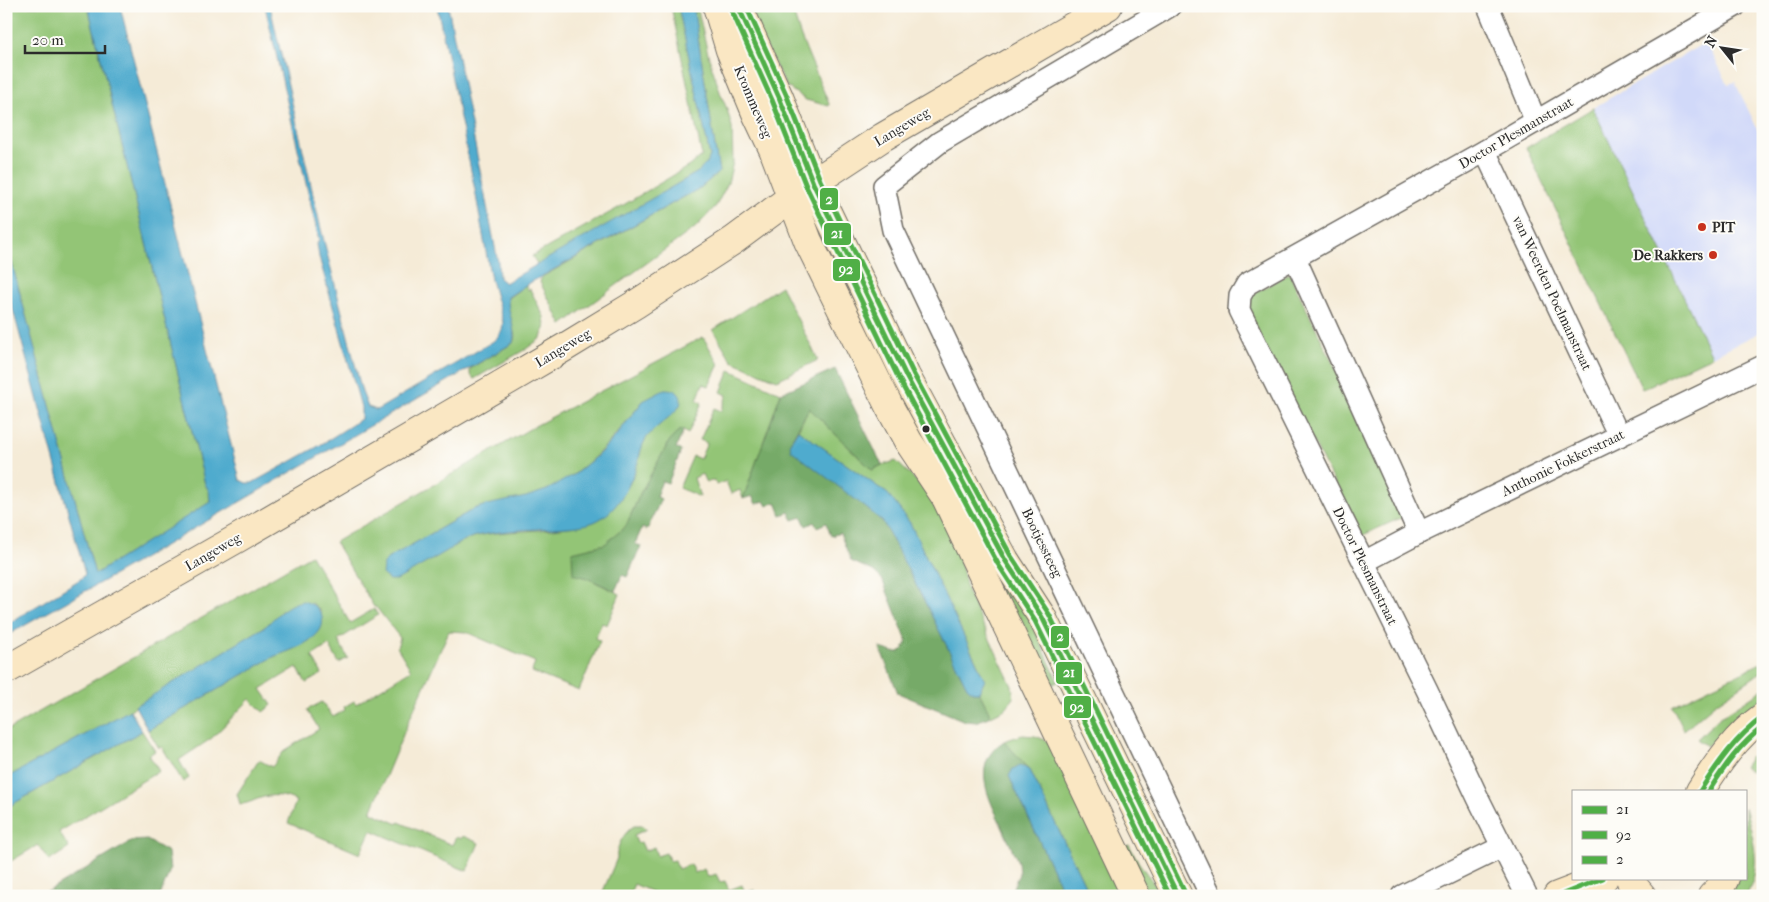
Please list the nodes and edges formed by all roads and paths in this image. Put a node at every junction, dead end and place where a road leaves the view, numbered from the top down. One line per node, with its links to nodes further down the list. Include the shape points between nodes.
1 (717, 6): 9 (main road, Krommeweg, via 730,50)
2 (738, 6): 9 (main road, Krommeweg, via 779,97)
3 (1108, 6): 9 (main road, Langeweg, via 883,137)
4 (1170, 6): 24 (street, Bootjessteeg, via 940,142 884,186 892,230)
5 (1488, 6): 7 (street)
6 (1736, 6): 7 (street, Doctor Plesmanstraat)
7 (1536, 122): 8 (street, Doctor Plesmanstraat)
8 (1485, 151): 10 (street, Doctor Plesmanstraat); 12 (street, van Weerden Poelmanstraat)
9 (802, 190): 15 (main road, Langeweg, via 734,240 576,341); 22 (main road, via 808,241 889,406 946,498); 23 (main road, via 1005,560 1042,617)
10 (1295, 258): 13 (street); 14 (street, Doctor Plesmanstraat, via 1247,284 1240,296 1239,310)
11 (1763, 366): 12 (street, Anthonie Fokkerstraat)
12 (1619, 436): 13 (street, Anthonie Fokkerstraat)
13 (1419, 533): 14 (street, Anthonie Fokkerstraat)
14 (1364, 562): 18 (street, Doctor Plesmanstraat)
15 (6, 670)
16 (1763, 717): 17 (main road, via 1742,735)
17 (1701, 790)
18 (1502, 847): 25 (street); 26 (street, Doctor Plesmanstraat)
19 (1599, 880): 27 (main road)
20 (1631, 880): 28 (main road)
21 (1724, 880): 29 (main road)
22 (1136, 896)
23 (1178, 896)
24 (1211, 896)
25 (1402, 896)
26 (1527, 896)
27 (1558, 896)
28 (1642, 896)
29 (1712, 896)

